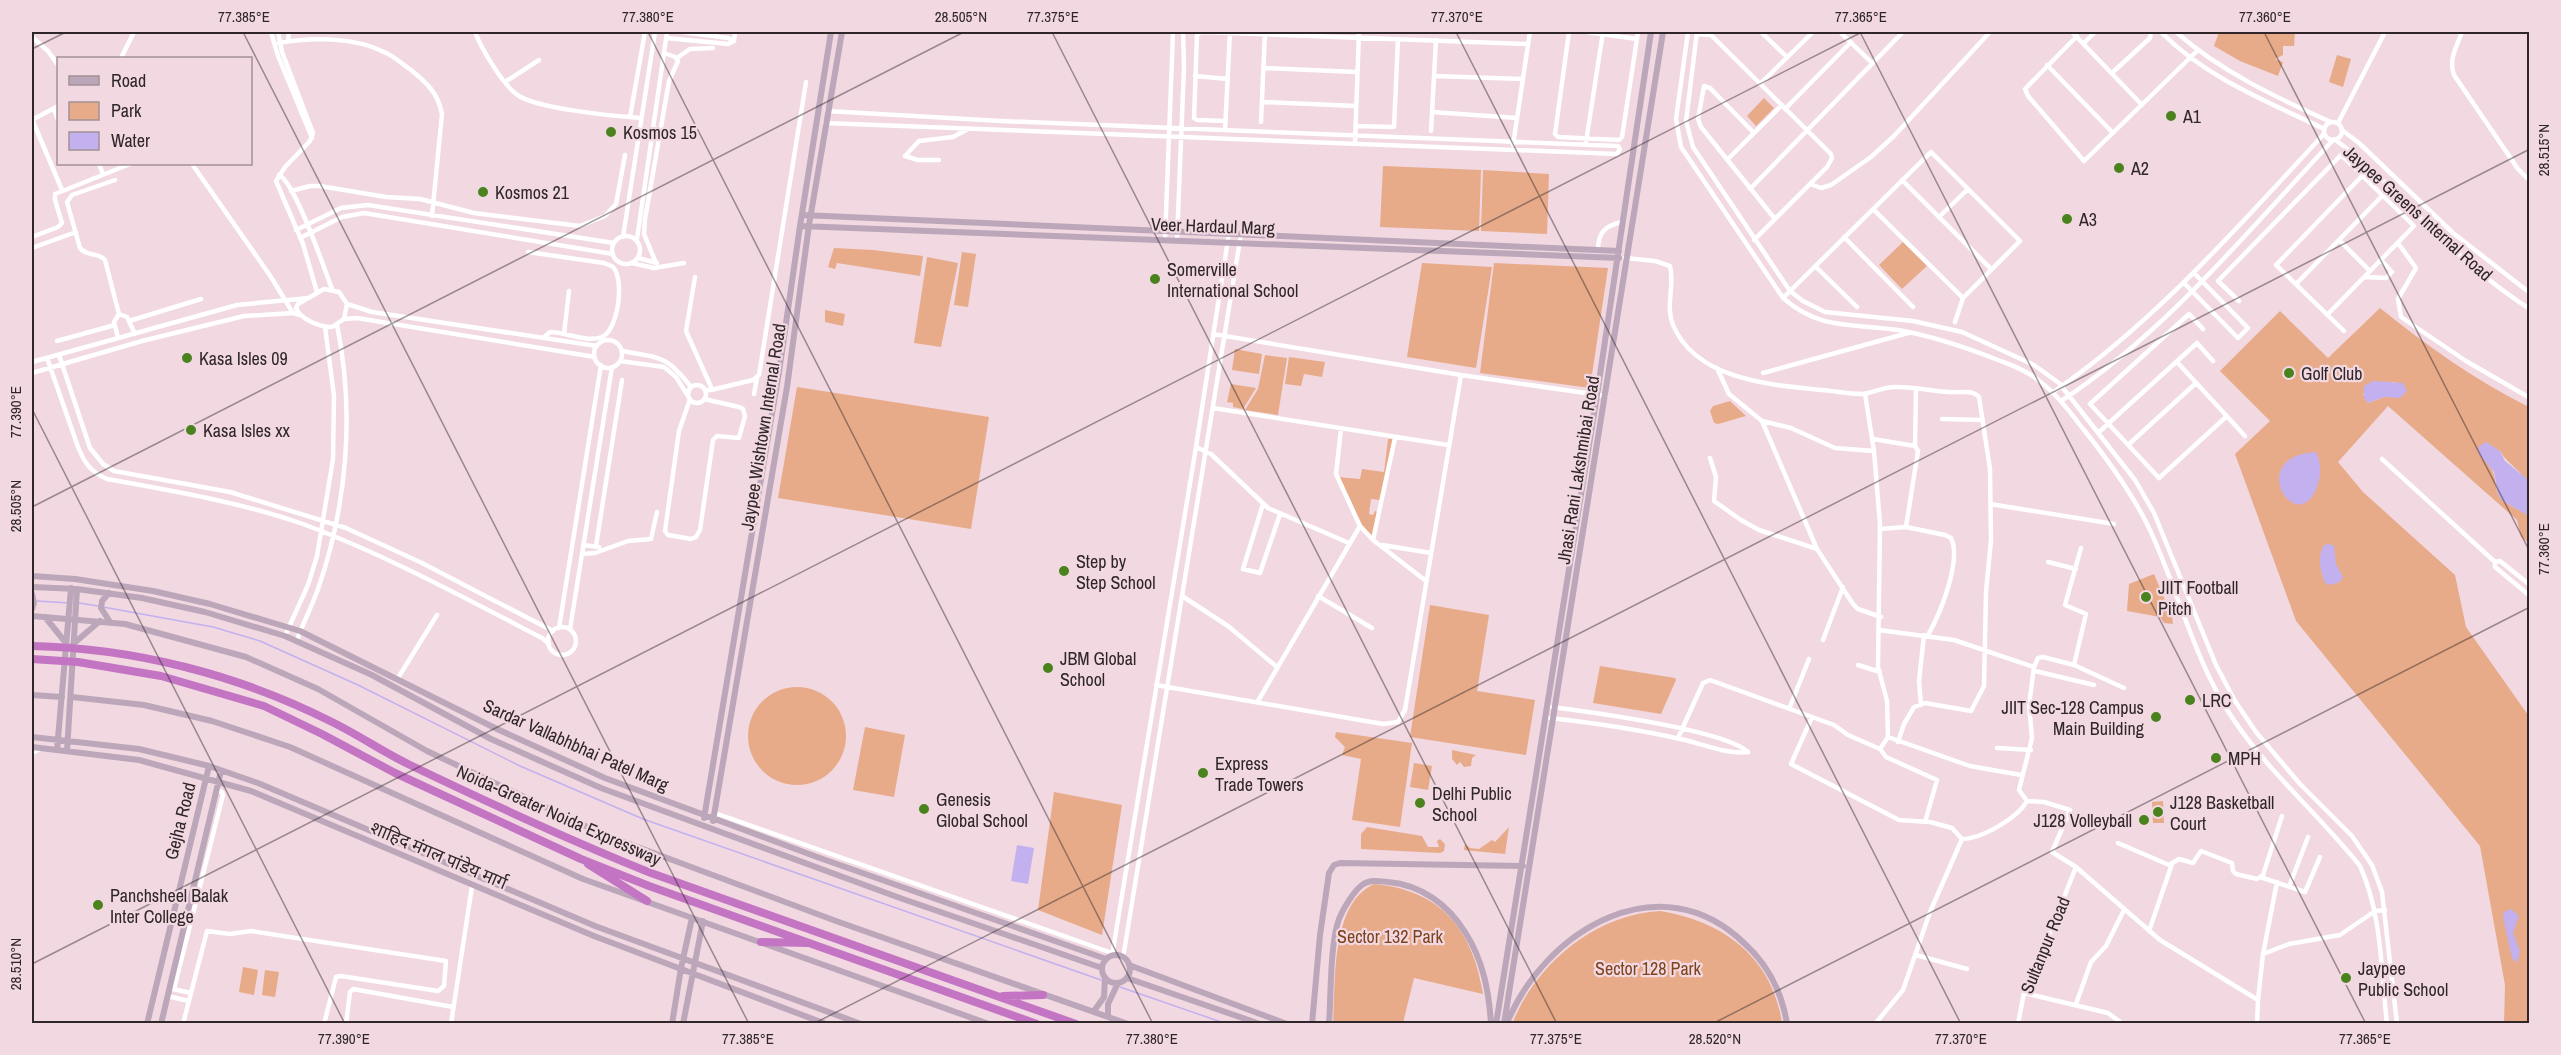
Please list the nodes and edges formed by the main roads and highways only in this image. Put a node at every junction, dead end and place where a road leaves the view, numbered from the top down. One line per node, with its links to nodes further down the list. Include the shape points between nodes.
1 (32, 646): 8 (highway, Noida-Greater Noida Expressway, via 73,645 122,654 272,694 499,808 651,873)
2 (32, 659): 3 (highway, Noida-Greater Noida Expressway, via 78,662 161,676 264,706 395,773)
3 (581, 859): 4 (highway); 6 (highway, Noida-Greater Noida Expressway)
4 (648, 901)
5 (761, 942): 6 (highway)
6 (812, 943): 9 (highway, Noida-Greater Noida Expressway)
7 (1043, 994): 8 (highway)
8 (999, 996): 10 (highway, Noida-Greater Noida Expressway)
9 (1037, 1023)
10 (1076, 1023)

